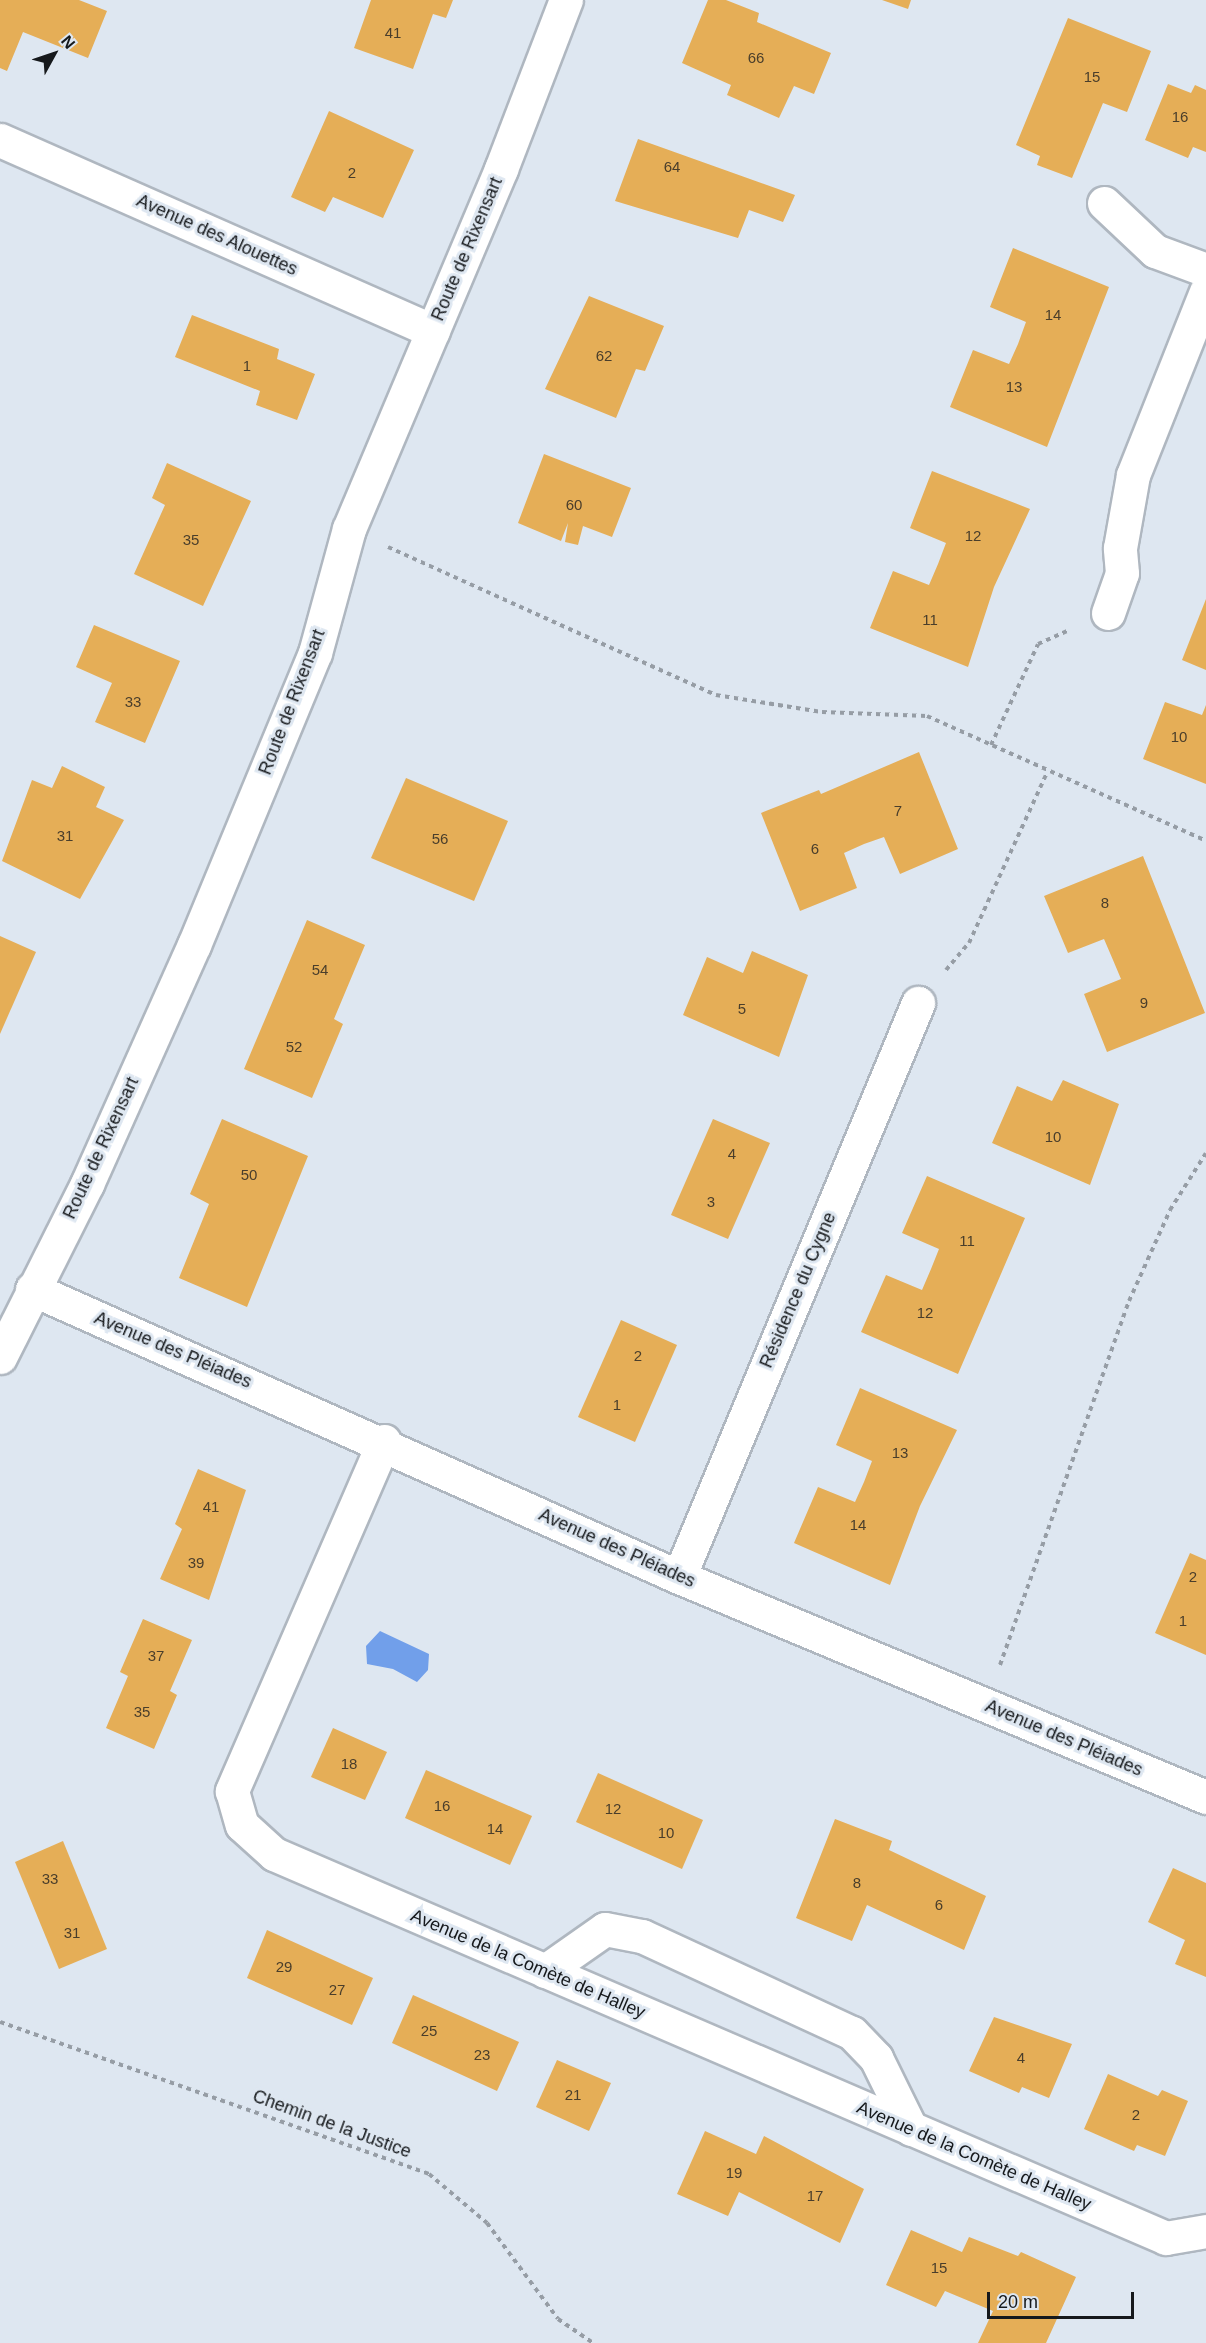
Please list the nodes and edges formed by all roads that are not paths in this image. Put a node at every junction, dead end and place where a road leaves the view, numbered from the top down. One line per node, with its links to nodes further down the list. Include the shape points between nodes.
1 (566, 0): 6 (street, Route de Rixensart)
2 (0, 140): 6 (street, Avenue des Alouettes)
3 (1104, 203): 4 (street, via 1155,251)
4 (1206, 270)
5 (1206, 292): 7 (street, via 1133,475 1120,548 1122,573)
6 (433, 331): 9 (street, Route de Rixensart, via 349,530 315,653 194,945 87,1184)
7 (1108, 613)
8 (918, 1003): 12 (street, Résidence du Cygne)
9 (32, 1289): 10 (street, Route de Rixensart); 11 (street, Avenue des Pléiades)
10 (0, 1357)
11 (384, 1442): 12 (street, Avenue des Pléiades); 14 (street, Avenue de la Comète de Halley, via 232,1791 242,1825 274,1854)
12 (679, 1577): 13 (street, Avenue des Pléiades)
13 (1206, 1797)
14 (545, 1971): 15 (street, Avenue de la Comète de Halley); 15 (street, via 605,1929 642,1936 852,2033 876,2058)
15 (911, 2129): 16 (street, Avenue de la Comète de Halley, via 1166,2238)
16 (1206, 2231)

